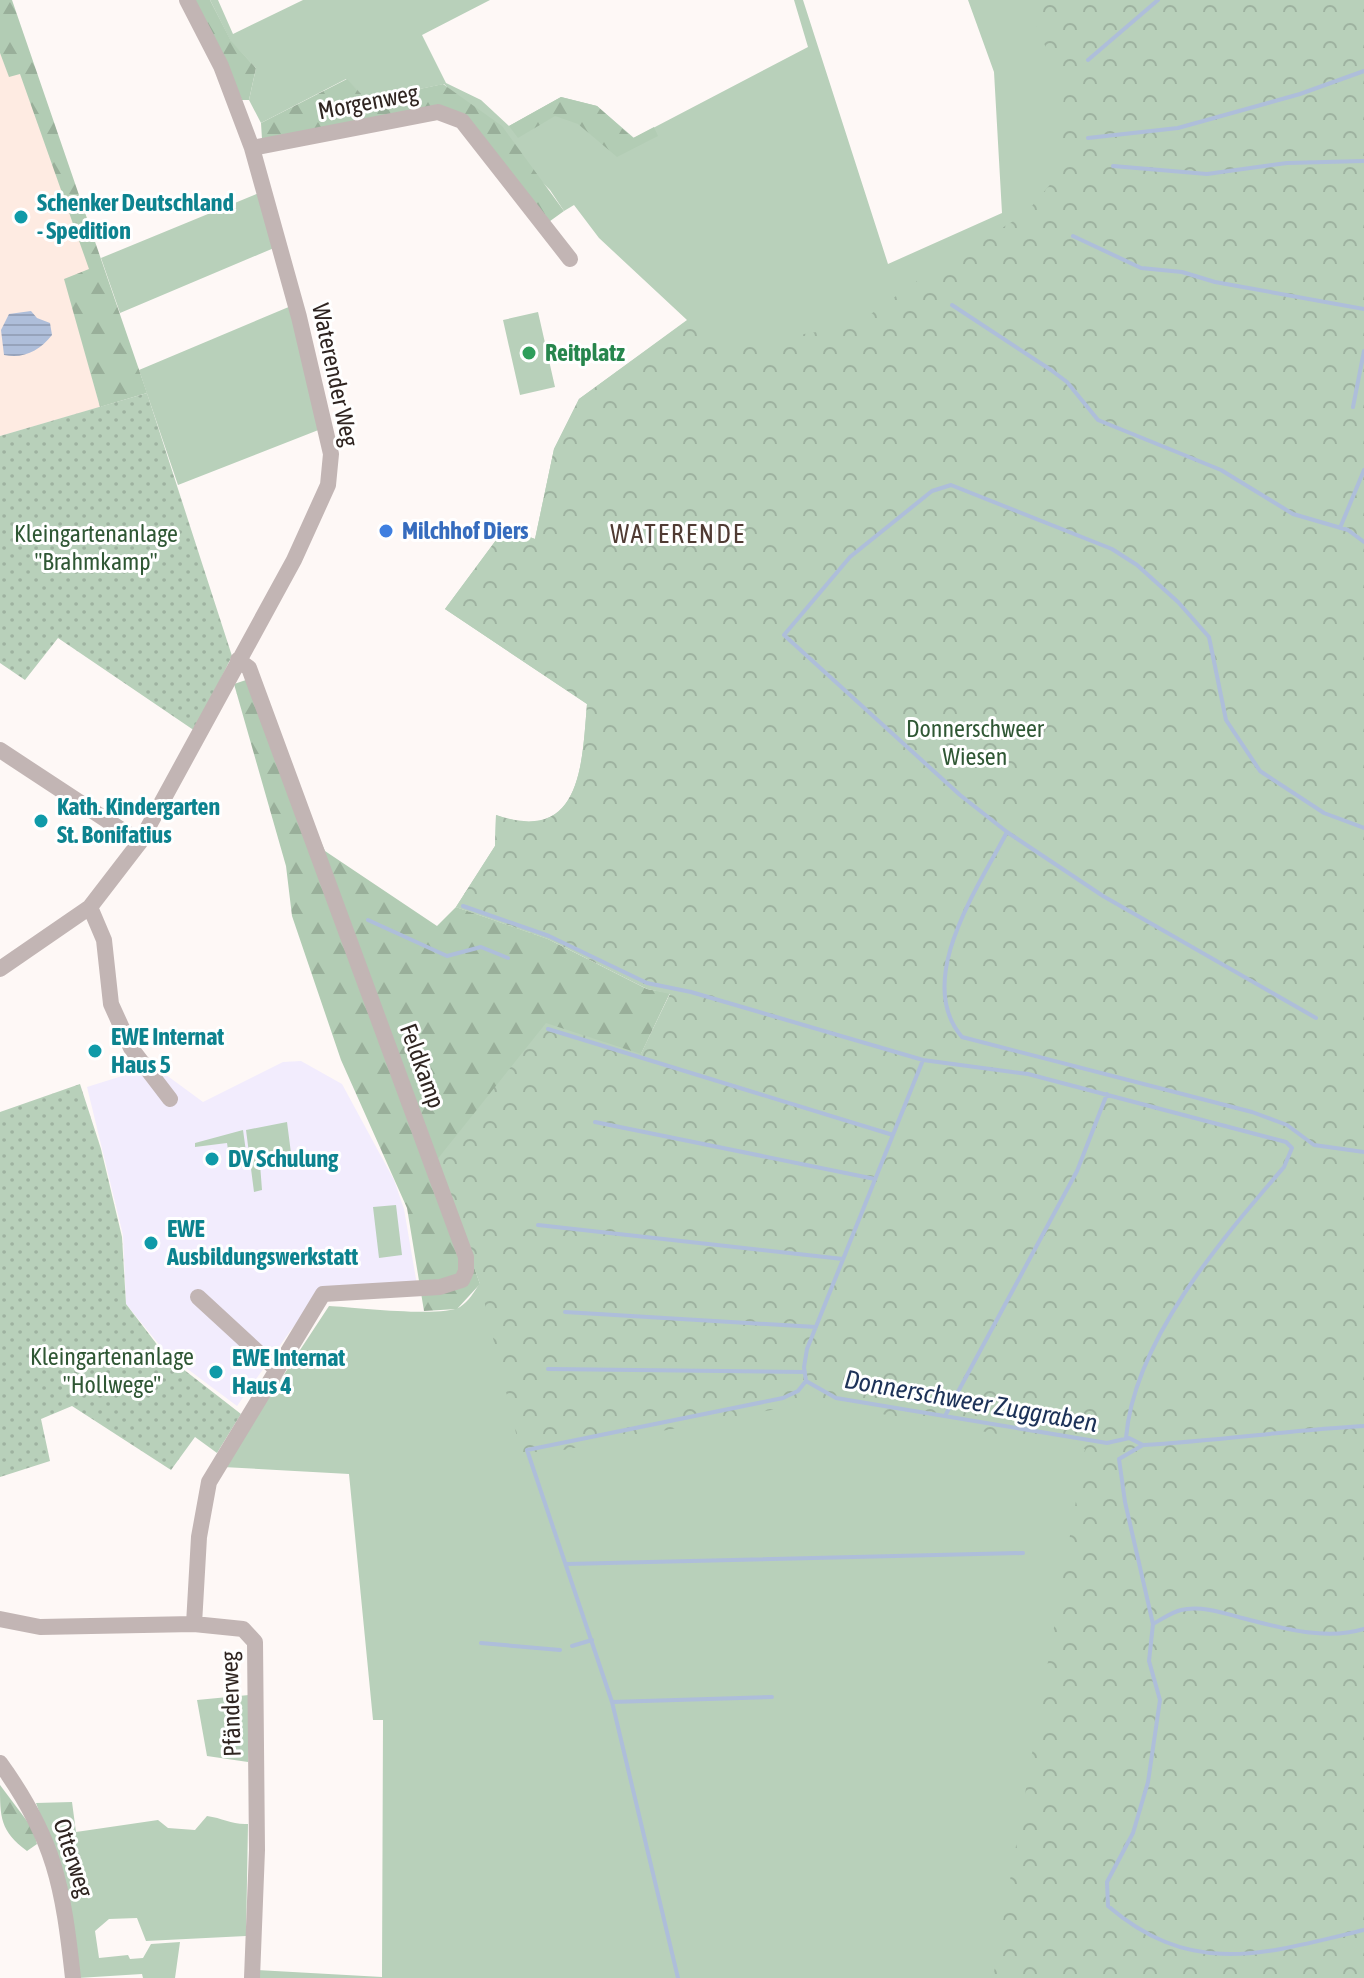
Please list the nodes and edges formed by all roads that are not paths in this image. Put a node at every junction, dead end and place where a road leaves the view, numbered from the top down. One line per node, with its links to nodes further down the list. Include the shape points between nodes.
1 (187, 0): 2 (street, Waterender Weg, via 221,66)
2 (252, 148): 3 (street, Morgenweg, via 438,112 462,121); 4 (street, Waterender Weg, via 331,454 321,505)
3 (570, 259)
4 (238, 660): 6 (street, Waterender Weg); 11 (street, Feldkamp, via 249,668 466,1257 466,1271 454,1285 323,1294)
5 (0, 750): 6 (street)
6 (140, 842): 7 (street, Waterender Weg)
7 (90, 907): 8 (street, Waterender Weg); 9 (street, via 104,940 111,1004 131,1048)
8 (0, 969)
9 (170, 1099)
10 (198, 1297): 11 (street)
11 (275, 1368): 13 (street, Feldkamp, via 209,1482 199,1537)
12 (0, 1619): 13 (street, Pfänderweg, via 40,1627)
13 (194, 1624): 16 (street, Pfänderweg, via 243,1629 255,1642)
14 (0, 1763): 15 (street, Otterweg, via 30,1804 53,1858 65,1902)
15 (73, 1978)
16 (252, 1978)

